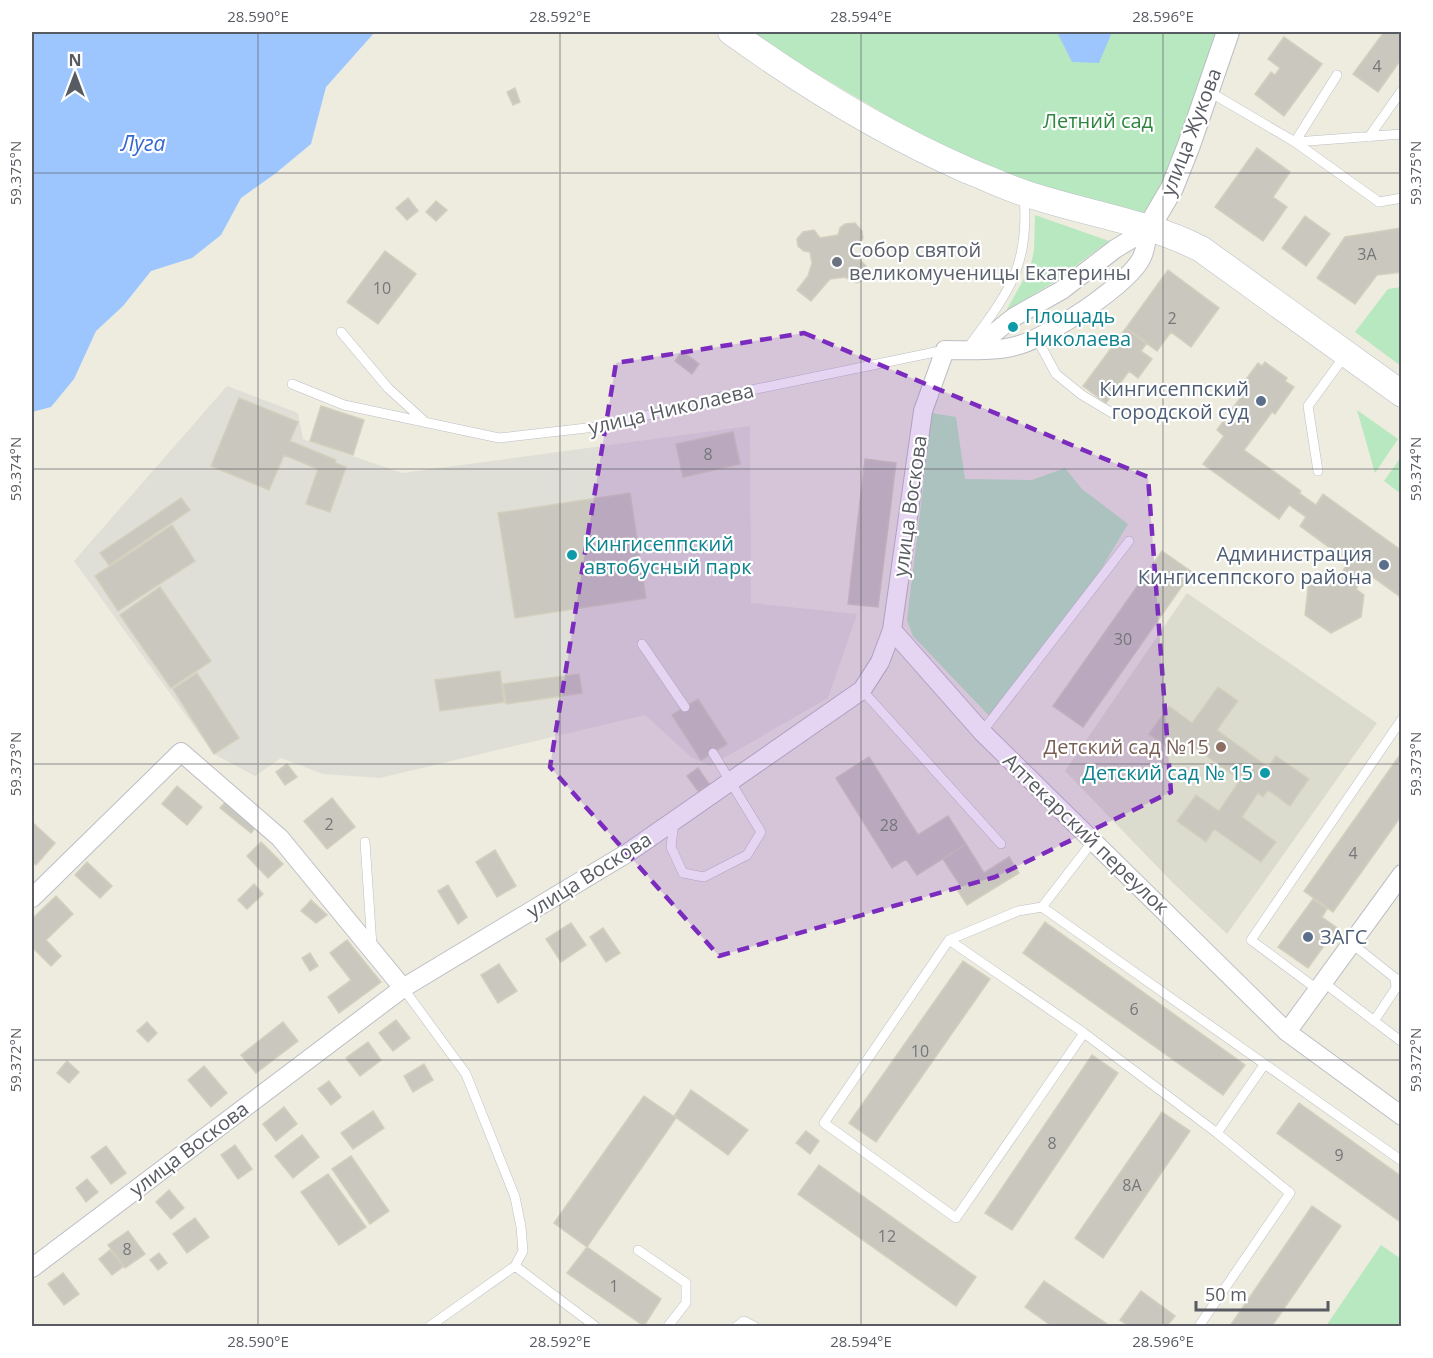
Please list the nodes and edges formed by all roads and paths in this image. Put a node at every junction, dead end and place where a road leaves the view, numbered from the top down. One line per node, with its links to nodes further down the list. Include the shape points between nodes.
1 (731, 32): 9 (main road, via 886,132)
2 (1228, 32): 5 (street, улица Жукова)
3 (1337, 75): 8 (lane)
4 (1401, 90): 7 (lane)
5 (1208, 91): 8 (lane); 11 (street, улица Жукова, via 1172,188)
6 (1401, 134): 7 (lane)
7 (1369, 136): 8 (lane)
8 (1295, 142): 10 (lane, via 1379,201)
9 (1024, 194): 11 (main road); 16 (lane, via 1025,240 1013,282)
10 (1401, 198)
11 (1148, 229): 12 (main road); 14 (street, via 1142,257 1127,276 1080,313); 16 (street, via 1062,290 1014,317)
12 (1187, 242): 17 (main road); 18 (main road, via 1208,246)
13 (340, 332): 22 (lane, via 388,388)
14 (1037, 339): 16 (street); 21 (lane, via 1056,374)
15 (945, 350): 16 (street); 22 (lane, улица Николаева, via 732,394 604,426 500,438); 25 (street, улица Воскова, via 923,411)
16 (973, 350)
17 (1346, 354): 20 (main road); 23 (lane, via 1308,406)
18 (1401, 383)
19 (292, 384): 22 (lane, улица Николаева, via 344,405)
20 (1401, 394)
21 (1112, 413)
22 (424, 422)
23 (1318, 471)
24 (1129, 541): 30 (lane)
25 (892, 630): 27 (street, улица Воскова, via 880,662); 30 (street, Аптекарский переулок)
26 (642, 644): 28 (lane)
27 (862, 690): 32 (street, улица Воскова); 36 (lane)
28 (685, 707)
29 (1401, 719): 44 (lane, via 1251,940)
30 (982, 732): 34 (street, Аптекарский переулок)
31 (713, 753): 32 (lane)
32 (731, 781): 33 (street, улица Воскова); 33 (lane, via 761,832 747,855 704,877 683,873 671,847)
33 (674, 821): 45 (street, улица Воскова)
34 (1093, 841): 39 (lane); 47 (street, Аптекарский переулок)
35 (365, 842): 42 (lane)
36 (1001, 844)
37 (1401, 874): 41 (street)
38 (32, 898): 42 (street, via 181,752 280,838)
39 (1042, 907): 40 (lane, via 1018,911); 50 (lane)
40 (949, 940): 48 (lane); 48 (lane, via 824,1123 956,1218)
41 (1351, 943): 43 (lane); 44 (street)
42 (373, 951): 45 (street)
43 (1398, 979): 46 (lane)
44 (1320, 986): 46 (lane); 47 (street)
45 (403, 988): 55 (lane, via 465,1074 515,1197 522,1251); 56 (street, улица Воскова)
46 (1374, 1021): 49 (lane)
47 (1287, 1032): 51 (street, Аптекарский переулок)
48 (1084, 1033): 52 (lane)
49 (1401, 1042)
50 (1264, 1065): 52 (lane); 53 (lane)
51 (1401, 1116)
52 (1218, 1133): 62 (lane, via 1290,1192)
53 (1401, 1161)
54 (638, 1250): 59 (lane, via 686,1283 686,1303)
55 (515, 1266): 57 (lane); 58 (lane)
56 (32, 1268)
57 (430, 1326)
58 (595, 1326)
59 (668, 1326)
60 (737, 1326): 61 (lane, via 744,1321)
61 (754, 1326)
62 (1199, 1326)

